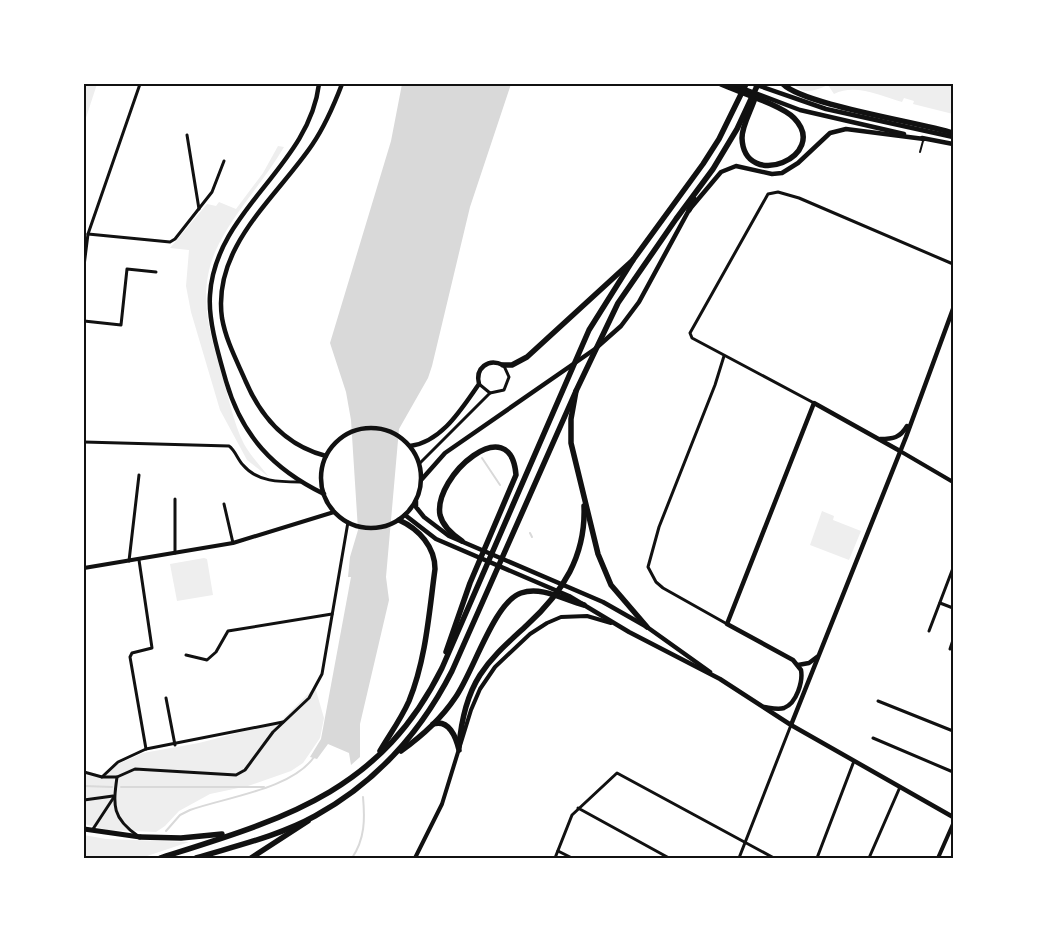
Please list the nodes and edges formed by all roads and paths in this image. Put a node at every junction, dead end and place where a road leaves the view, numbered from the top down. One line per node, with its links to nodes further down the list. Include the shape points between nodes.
1 (140, 84): 20 (street)
2 (319, 84): 42 (main road, via 302,135 226,241 213,274 210,296 211,315 231,398 264,451 278,467)
3 (342, 84): 38 (main road, via 312,144 242,236 229,261 222,289 222,318 229,343 260,409 285,437 304,449)
4 (721, 84): 9 (highway)
5 (731, 84): 9 (main road)
6 (746, 84): 21 (highway, via 724,131 703,164)
7 (756, 84): 9 (highway, via 742,141 748,154 759,164 785,164 798,151 802,137 800,126); 12 (main road, via 841,113); 17 (highway, via 737,130)
8 (783, 84): 10 (highway, via 832,104)
9 (782, 106): 13 (main road)
10 (953, 133)
11 (187, 135): 18 (street)
12 (953, 137)
13 (924, 139): 14 (main road); 15 (lane); 19 (main road, via 838,130 823,138 798,163 782,173 728,168 715,178)
14 (953, 144)
15 (920, 152)
16 (224, 161): 18 (street, via 212,192)
17 (701, 186): 19 (highway); 30 (highway, via 618,303)
18 (199, 209): 20 (street, via 170,242)
19 (688, 210): 41 (main road, via 639,302 612,334 444,453)
20 (88, 234): 23 (street)
21 (633, 260): 28 (highway, via 527,357 512,365); 73 (highway, via 589,330)
22 (953, 264): 27 (street, via 799,198 773,192 763,200 690,333 692,338)
23 (84, 266)
24 (156, 272): 26 (street, via 127,269 121,325)
25 (953, 308): 33 (main road)
26 (84, 321)
27 (724, 356): 32 (street); 65 (street, via 659,526 648,567 650,575 663,588)
28 (503, 365): 29 (main road, via 493,362 484,365 478,374); 31 (street, via 509,382 504,390)
29 (479, 384): 31 (street); 36 (main road, via 445,427 428,441)
30 (576, 391): 44 (highway, via 571,443); 86 (highway, via 438,699)
31 (490, 393): 39 (street)
32 (814, 403): 34 (main road); 65 (main road)
33 (911, 421): 34 (main road, via 899,436); 37 (main road)
34 (879, 439): 37 (main road)
35 (84, 442): 42 (street, via 229,446 242,464 258,476)
36 (410, 446): 38 (main road, via 393,433 379,428 364,428 348,433 333,445); 39 (main road)
37 (900, 451): 43 (street); 71 (main road)
38 (326, 456): 45 (main road, via 321,472)
39 (420, 463): 41 (main road)
40 (139, 475): 57 (street)
41 (422, 479): 47 (main road)
42 (300, 482): 45 (main road)
43 (953, 482)
44 (583, 489): 66 (highway, via 603,569 619,596); 85 (highway, via 583,535 575,565 556,596 508,641 472,689 462,719)
45 (324, 494): 49 (main road)
46 (175, 499): 55 (street)
47 (416, 501): 50 (main road); 53 (main road, via 420,512 434,527)
48 (224, 504): 54 (street)
49 (334, 512): 52 (main road); 54 (street)
50 (405, 515): 51 (main road); 61 (main road, via 441,541 546,585)
51 (397, 521): 52 (main road, via 376,528); 88 (highway, via 413,527 426,541 432,551 435,569 425,646 415,682 398,723)
52 (348, 522): 63 (street)
53 (462, 541): 66 (main road, via 603,602); 73 (highway, via 449,531 440,511 453,476 473,455 490,447 507,451 513,458 516,476 470,583)
54 (233, 544): 55 (street)
55 (175, 554): 56 (street)
56 (139, 560): 57 (street); 84 (street, via 152,648 132,653 130,657)
57 (129, 561): 58 (street)
58 (84, 568)
59 (953, 568): 60 (street)
60 (940, 603): 62 (street); 67 (street)
61 (584, 605): 64 (main road); 79 (highway, via 544,592 521,593 512,598 500,611 457,696)
62 (953, 608)
63 (332, 614): 70 (street, via 228,631 216,652 207,660); 78 (street, via 319,683 309,698)
64 (616, 624): 74 (main road); 85 (street, via 587,616 572,616 547,623 530,634 487,677 471,710)
65 (727, 624): 72 (main road)
66 (647, 627): 74 (main road)
67 (929, 631)
68 (953, 640): 69 (street)
69 (950, 649)
70 (186, 655)
71 (818, 656): 72 (main road, via 809,663); 80 (main road)
72 (798, 665): 77 (main road, via 802,674 795,697 784,708)
73 (442, 668): 88 (highway, via 413,716)
74 (720, 679): 77 (main road)
75 (166, 698): 83 (street)
76 (878, 701): 81 (street)
77 (762, 706): 80 (main road)
78 (284, 721): 83 (street); 91 (street, via 244,770 236,775 135,769)
79 (433, 724): 85 (highway, via 448,726); 86 (highway)
80 (791, 725): 87 (main road); 104 (street)
81 (953, 731)
82 (873, 738): 90 (street)
83 (175, 744): 84 (street)
84 (146, 749): 92 (street, via 118,762)
85 (459, 750): 109 (street, via 442,804)
86 (391, 758): 97 (highway, via 365,783)
87 (854, 760): 93 (main road); 115 (street)
88 (373, 761): 102 (highway, via 340,787 309,805)
89 (84, 772): 92 (street)
90 (953, 772)
91 (117, 776): 92 (street); 94 (street)
92 (102, 777)
93 (900, 787): 98 (main road); 116 (street)
94 (114, 796): 95 (street); 101 (street); 103 (street, via 123,826)
95 (84, 800)
96 (578, 808): 104 (street, via 617,773); 105 (street, via 566,827); 112 (street)
97 (314, 817): 107 (highway); 108 (highway)
98 (953, 817)
99 (953, 824): 117 (street)
100 (84, 829): 101 (main road)
101 (92, 831): 103 (main road)
102 (234, 833): 103 (highway); 106 (highway)
103 (140, 837)
104 (745, 843): 113 (street); 114 (street)
105 (558, 851): 110 (street); 111 (street)
106 (160, 858)
107 (196, 858)
108 (251, 858)
109 (415, 858)
110 (555, 858)
111 (572, 858)
112 (668, 858)
113 (739, 858)
114 (774, 858)
115 (817, 858)
116 (869, 858)
117 (938, 858)

